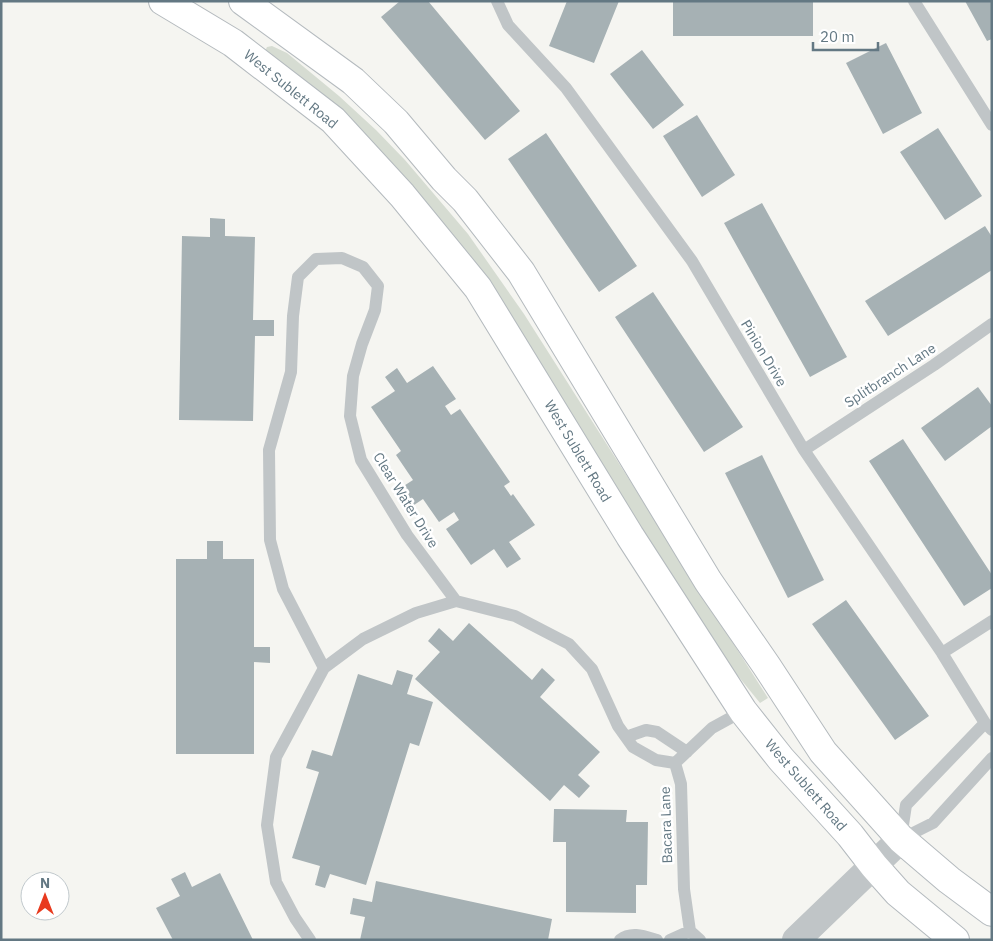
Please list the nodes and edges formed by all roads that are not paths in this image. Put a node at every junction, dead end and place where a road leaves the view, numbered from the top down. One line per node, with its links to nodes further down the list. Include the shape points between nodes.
1 (163, 1): 5 (main road, West Sublett Road)
2 (497, 1): 8 (lane, Pinion Drive, via 508,25 566,88 692,261)
3 (914, 1): 6 (lane)
4 (254, 4): 5 (main road); 19 (main road, via 353,81 396,122 465,200 522,272 708,581 823,752)
5 (233, 43): 13 (main road, West Sublett Road, via 333,120 402,195 478,288 630,536)
6 (992, 125)
7 (992, 324): 8 (lane, Splitbranch Lane)
8 (804, 450): 11 (lane, Pinion Drive)
9 (456, 601): 12 (lane, via 398,622 363,640); 12 (lane, Clear Water Drive, via 407,535 361,460 350,416 353,376 375,310 378,286 363,267 342,258 316,259 298,276 292,372 269,450 270,540 283,589); 15 (lane, via 515,616 569,644 592,669)
10 (992, 621): 11 (lane)
11 (942, 653): 14 (lane, Pinion Drive)
12 (324, 668): 23 (lane, via 276,757 267,824 276,882)
13 (743, 711): 16 (lane, via 712,728); 20 (main road, West Sublett Road)
14 (988, 726): 19 (lane, via 906,805)
15 (626, 737): 16 (lane, via 646,730 657,732); 18 (lane, via 633,747 656,760)
16 (686, 752): 18 (lane)
17 (992, 758): 19 (lane, via 933,824)
18 (675, 763): 22 (lane, Bacara Lane, via 681,784 684,889)
19 (901, 839): 20 (street); 21 (main road)
20 (874, 866): 28 (street); 29 (main road, West Sublett Road, via 898,893)
21 (992, 912)
22 (690, 931): 26 (lane); 27 (lane)
23 (310, 940)
24 (620, 940): 25 (lane, via 633,934)
25 (657, 940)
26 (670, 940)
27 (700, 940)
28 (796, 940)
29 (955, 940)

